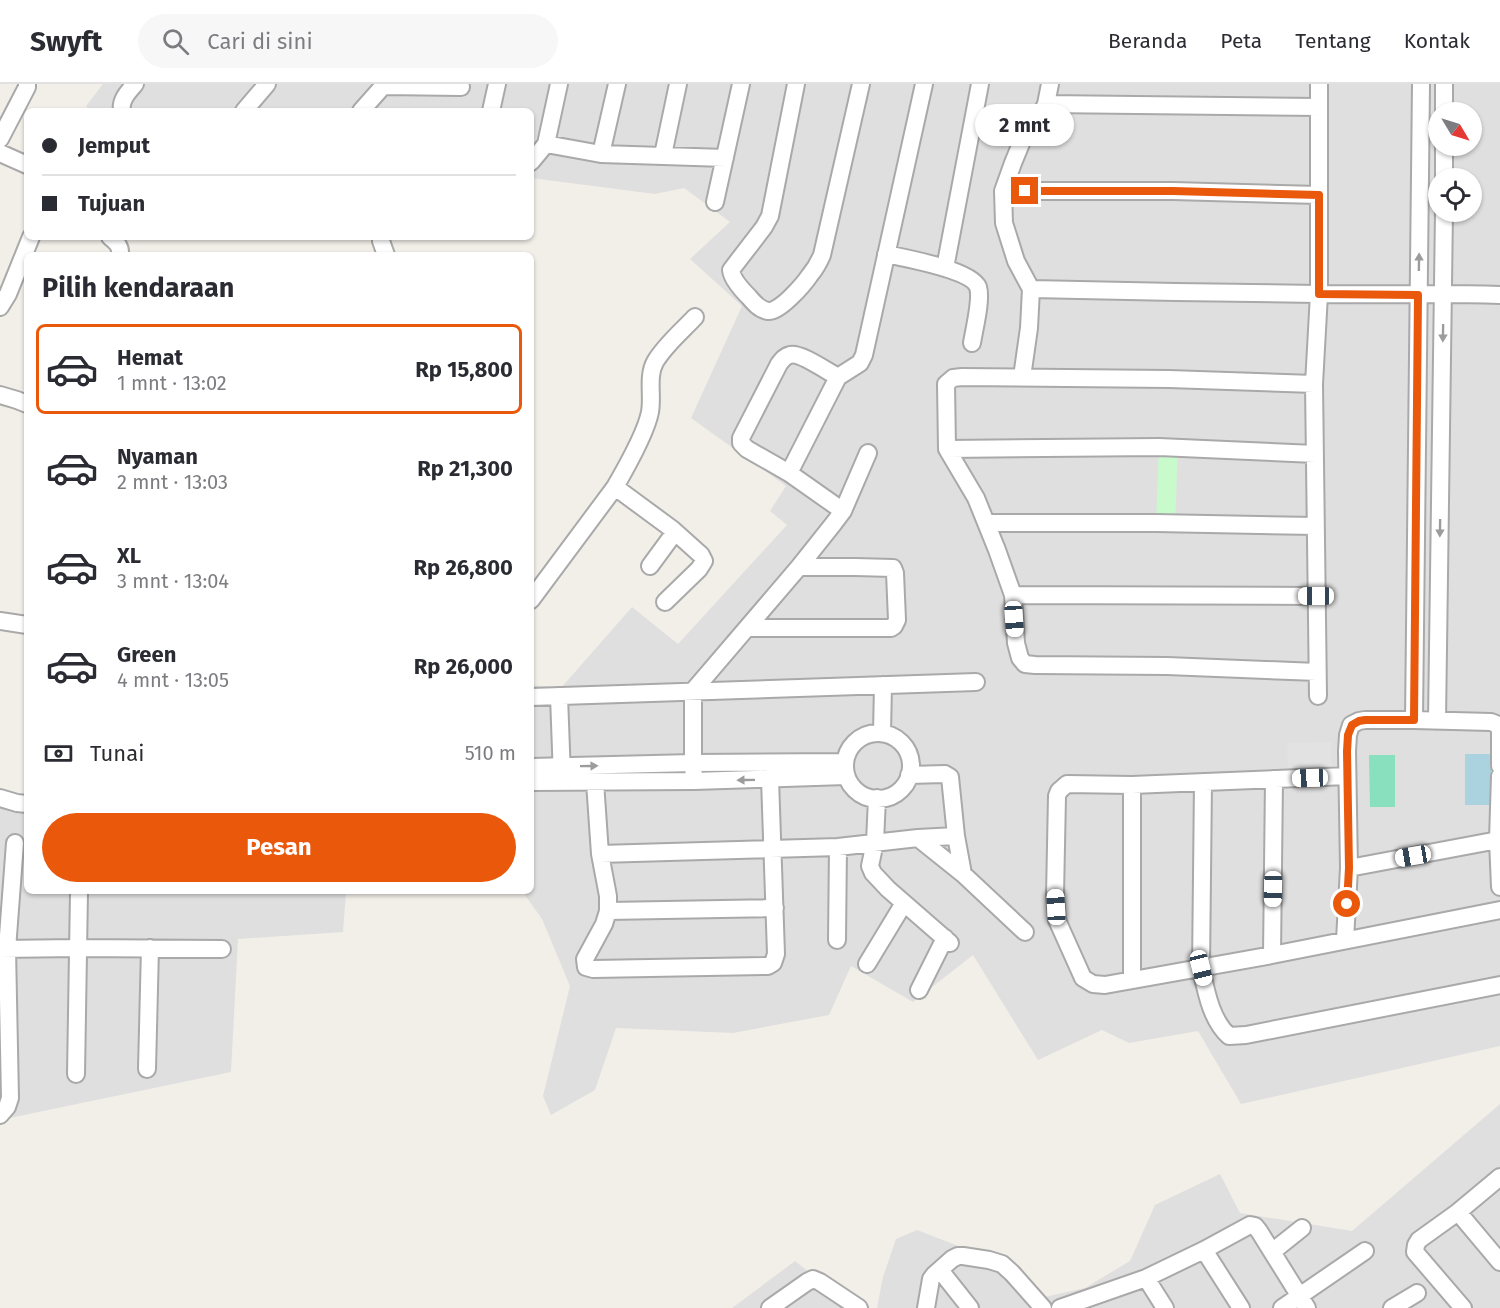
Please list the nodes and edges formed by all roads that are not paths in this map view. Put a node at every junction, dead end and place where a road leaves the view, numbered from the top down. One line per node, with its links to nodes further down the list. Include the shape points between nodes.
1 (27, 84): 26 (street)
2 (135, 84): 22 (street, via 123,99)
3 (267, 84): 23 (street)
4 (497, 84): 25 (street)
5 (559, 84): 27 (street)
6 (618, 84): 29 (street)
7 (678, 84): 30 (street)
8 (741, 84): 32 (street)
9 (796, 84): 10 (street, via 770,216 731,270 744,292 767,311 780,307 803,284 822,255)
10 (861, 84)
11 (924, 84): 39 (street)
12 (980, 84): 40 (street)
13 (1050, 84): 20 (street)
14 (1319, 84): 21 (street)
15 (1421, 84): 44 (street, one-way to 15)
16 (1444, 84): 19 (street)
17 (384, 85): 18 (street); 24 (street)
18 (461, 87)
19 (1444, 102)
20 (1046, 104): 21 (street); 34 (street, via 1027,129)
21 (1319, 107): 35 (street)
22 (122, 108)
23 (247, 108)
24 (364, 108)
25 (492, 108)
26 (0, 139)
27 (546, 144): 29 (street); 31 (street)
28 (0, 153): 33 (street)
29 (601, 154): 30 (street)
30 (663, 155): 32 (street)
31 (534, 158)
32 (725, 158): 36 (street)
33 (24, 164)
34 (1003, 191): 35 (street); 41 (street, via 1004,223 1016,261)
35 (1319, 195): 43 (street)
36 (715, 202)
37 (1444, 222): 42 (street)
38 (24, 254): 46 (street)
39 (886, 254): 40 (street); 49 (street, via 864,355 860,363)
40 (945, 268): 48 (street, via 973,280 978,287)
41 (1031, 289): 43 (street); 50 (street)
42 (1444, 293): 44 (street); 45 (street); 80 (street, one-way to 80)
43 (1319, 294): 44 (street); 51 (street)
44 (1418, 295): 79 (street)
45 (1500, 295)
46 (0, 307)
47 (695, 317): 58 (street, via 663,351 651,372 650,414)
48 (972, 343)
49 (838, 377): 57 (street); 57 (street, via 806,359 790,354 784,357 742,434 741,443 747,449)
50 (1022, 377): 51 (street); 54 (street, via 962,376 949,381)
51 (1314, 384): 56 (street)
52 (0, 395): 53 (street)
53 (24, 403)
54 (947, 449): 56 (street, via 1159,447); 60 (street)
55 (868, 453): 59 (street)
56 (1315, 454): 61 (street)
57 (789, 473): 59 (street)
58 (615, 487): 62 (street); 66 (street)
59 (843, 510): 64 (street)
60 (987, 523): 61 (street); 65 (street)
61 (1316, 526): 67 (street)
62 (675, 532): 63 (street); 68 (street, via 704,561)
63 (650, 566)
64 (799, 567): 71 (street); 71 (street, via 892,568 896,623 891,628)
65 (1013, 595): 67 (street); 72 (street, via 1016,643 1025,664)
66 (534, 596)
67 (1316, 596): 72 (street)
68 (665, 602)
69 (0, 621): 70 (street)
70 (24, 625)
71 (747, 628): 75 (street)
72 (1317, 672): 77 (street)
73 (976, 682): 74 (street)
74 (882, 685): 75 (street); 81 (street)
75 (693, 691): 76 (street); 82 (street)
76 (559, 696): 78 (street); 86 (street)
77 (1318, 696)
78 (534, 697)
79 (1414, 720): 80 (street); 88 (street, via 1365,720 1352,725 1348,735)
80 (1437, 721): 83 (street, via 1496,724 1500,729)
81 (882, 733): 85 (street, via 860,737 850,748); 87 (street, via 902,742 909,755)
82 (693, 763): 85 (street); 86 (street, one-way to 82); 93 (street)
83 (1500, 766)
84 (534, 767): 86 (street)
85 (845, 769): 90 (street); 98 (street, via 854,789 866,797)
86 (562, 774): 92 (street); 94 (street)
87 (909, 775): 98 (street, via 895,794); 100 (street, via 950,777)
88 (1347, 776): 91 (street); 108 (street)
89 (1500, 776): 102 (street)
90 (770, 779): 93 (street, one-way to 93); 106 (street)
91 (1274, 779): 95 (street); 123 (street)
92 (534, 781)
93 (694, 781): 94 (street)
94 (595, 782): 107 (street)
95 (1203, 782): 96 (street); 125 (street)
96 (1132, 785): 126 (street); 126 (street, via 1067,784 1059,791 1055,895 1057,920 1083,978 1105,986)
97 (0, 798): 99 (street)
98 (877, 798): 103 (street)
99 (24, 804)
100 (956, 836): 101 (street); 109 (street)
101 (918, 838): 103 (street); 109 (street)
102 (1498, 840): 108 (street); 110 (street)
103 (875, 842): 105 (street); 112 (street, via 870,866 873,873)
104 (15, 843): 121 (street)
105 (838, 846): 106 (street); 117 (street)
106 (772, 848): 107 (street); 113 (street)
107 (600, 854): 115 (street)
108 (1349, 868): 118 (street)
109 (963, 874): 116 (street)
110 (1500, 887)
111 (78, 894): 119 (street)
112 (904, 903): 124 (street); 128 (street, via 947,941)
113 (775, 908): 115 (street); 115 (street, via 776,954 768,966 589,969 585,959)
114 (1500, 910): 118 (street)
115 (608, 911)
116 (1026, 932)
117 (837, 940)
118 (1345, 940): 123 (street)
119 (77, 948): 120 (street); 121 (street); 130 (street)
120 (150, 948): 122 (street); 129 (street)
121 (4, 949): 131 (street, via 10,1098)
122 (222, 949)
123 (1272, 955): 125 (street)
124 (867, 964)
125 (1201, 968): 126 (street); 127 (street, via 1215,1014 1229,1036)
126 (1132, 980)
127 (1500, 985)
128 (919, 990)
129 (147, 1069)
130 (76, 1074)
131 (0, 1115)
132 (1500, 1177): 133 (street)
133 (1458, 1212): 138 (street); 153 (street, via 1419,1240 1415,1252)
134 (1302, 1228): 137 (street)
135 (1204, 1251): 137 (street, via 1250,1224); 140 (street); 150 (street)
136 (1365, 1251): 142 (street)
137 (1272, 1252): 142 (street)
138 (1500, 1262)
139 (940, 1270): 145 (street, via 932,1279); 146 (street); 147 (street, via 958,1256 998,1263)
140 (1146, 1278): 148 (street); 149 (street)
141 (1417, 1293): 152 (street)
142 (1304, 1302): 151 (street)
143 (857, 1307): 144 (street, via 813,1279)
144 (770, 1308)
145 (926, 1308)
146 (970, 1308)
147 (1043, 1308)
148 (1060, 1308)
149 (1165, 1308)
150 (1241, 1308)
151 (1282, 1308)
152 (1392, 1308)
153 (1463, 1308)

